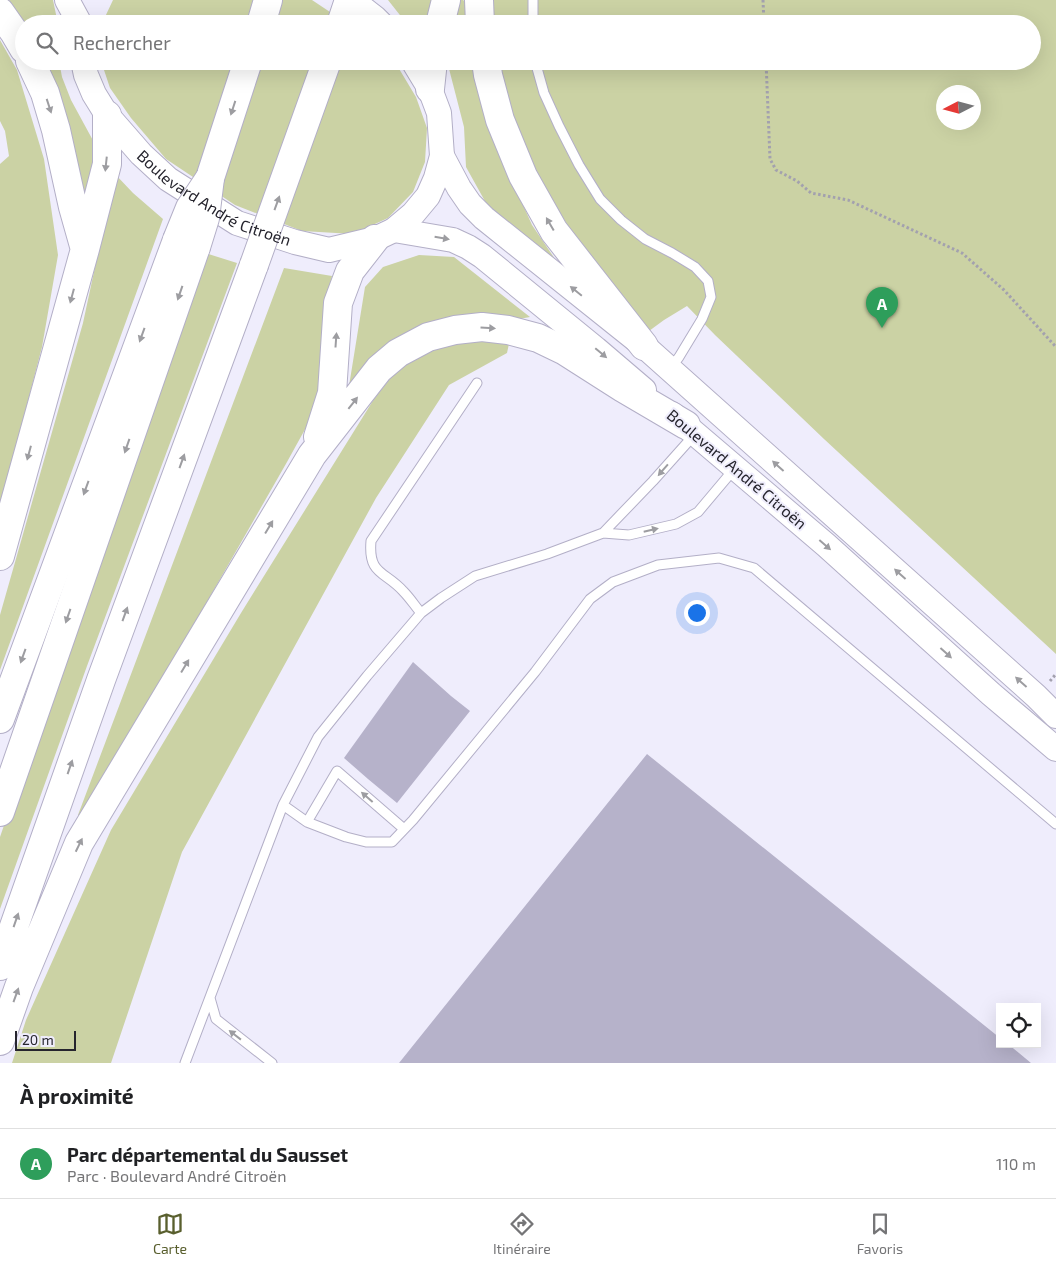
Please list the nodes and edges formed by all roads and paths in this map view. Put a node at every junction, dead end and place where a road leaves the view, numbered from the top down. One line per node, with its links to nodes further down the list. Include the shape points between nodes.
1 (67, 0): 10 (main road)
2 (89, 0): 11 (main road)
3 (268, 0): 12 (highway)
4 (351, 0): 13 (highway); 14 (main road)
5 (446, 0): 15 (highway)
6 (479, 0): 16 (highway)
7 (533, 0): 17 (lane)
8 (763, 0): 18 (path)
9 (0, 12): 19 (highway)
10 (76, 15)
11 (84, 15)
12 (264, 15)
13 (345, 15)
14 (371, 15)
15 (442, 15)
16 (480, 15)
17 (532, 15)
18 (764, 15)
19 (15, 34)
20 (34, 70): 34 (highway, one-way to 34, via 56,130)
21 (85, 70): 30 (main road, Boulevard André Citroën)
22 (245, 70): 33 (highway, one-way to 33, bridge, via 210,178 190,208)
23 (324, 70): 53 (highway, one-way to 23, bridge)
24 (418, 70): 29 (main road, Boulevard André Citroën)
25 (432, 70): 29 (highway)
26 (487, 70): 35 (highway, one-way to 26, via 554,231 522,176 500,120)
27 (538, 70): 37 (lane, via 555,118 600,198 645,239 694,267 708,280 711,298 702,319)
28 (766, 70): 36 (path, via 770,159 776,170 811,193 848,200 962,253 1004,290)
29 (430, 89): 31 (main road, Boulevard André Citroën, via 439,113)
30 (107, 115): 32 (main road, Boulevard André Citroën, via 168,179 237,223 329,250); 34 (highway, one-way to 34, via 107,164)
31 (442, 156): 32 (main road, Boulevard André Citroën, via 428,196 413,214); 35 (main road, Boulevard André Citroën, one-way to 31, via 484,218 459,188)
32 (385, 235): 39 (main road, Boulevard André Citroën, one-way to 39, via 453,240 468,247); 40 (highway, one-way to 32, via 332,393 338,304 350,271)
33 (186, 243): 46 (highway, one-way to 46); 49 (highway, one-way to 49)
34 (85, 249): 43 (highway, one-way to 43)
35 (644, 346): 37 (main road, Boulevard André Citroën)
36 (1056, 347)
37 (670, 369): 45 (main road, Boulevard André Citroën, one-way to 37)
38 (477, 383): 44 (lane, via 371,541 372,562 377,570 403,590)
39 (690, 429): 40 (highway, one-way to 39, via 379,369 398,353 428,337 454,330 482,328 508,330 538,338 565,351); 41 (main road, Boulevard André Citroën); 42 (lane, one-way to 42, via 653,481)
40 (312, 455): 55 (highway, one-way to 40, via 79,843)
41 (735, 468): 42 (lane, one-way to 41, via 629,535 676,524 698,512); 47 (main road, Boulevard André Citroën, one-way to 47)
42 (603, 533): 44 (lane, via 475,576)
43 (0, 556)
44 (421, 613): 48 (lane, via 318,737)
45 (1056, 716)
46 (0, 719)
47 (1056, 749)
48 (283, 805): 50 (lane); 54 (lane)
49 (0, 812)
50 (307, 822): 52 (lane, via 366,842 392,842); 52 (lane, one-way to 50, via 337,771)
51 (1056, 824): 52 (lane, via 754,568 719,558 658,565 614,582 590,599 535,672)
52 (404, 829)
53 (0, 966)
54 (210, 998): 56 (lane); 57 (lane, one-way to 54, via 216,1020)
55 (0, 1041)
56 (185, 1063)
57 (272, 1063)

